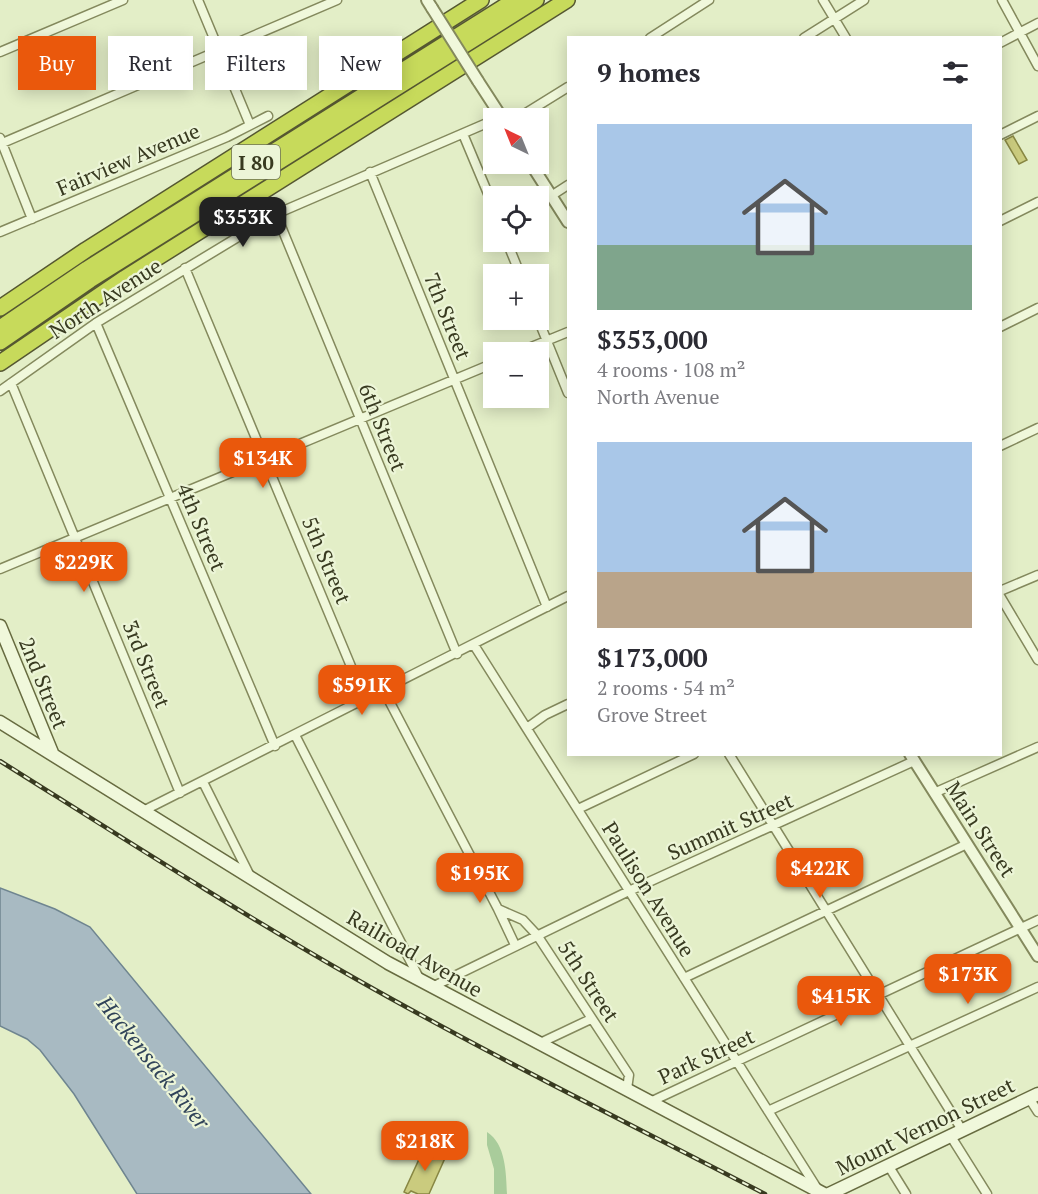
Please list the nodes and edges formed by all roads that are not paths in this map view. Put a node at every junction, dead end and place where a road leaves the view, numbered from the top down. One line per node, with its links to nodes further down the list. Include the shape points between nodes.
1 (123, 0): 22 (street)
2 (198, 0): 17 (street)
3 (337, 0): 18 (street)
4 (481, 0): 48 (highway, I 80)
5 (515, 0): 52 (highway, I 80, via 94,264)
6 (536, 0): 56 (highway, I 80, via 134,252)
7 (567, 0): 57 (highway, I 80, via 125,278)
8 (709, 0): 16 (street)
9 (823, 0): 13 (street)
10 (864, 0): 13 (street)
11 (1002, 0): 15 (street)
12 (429, 4): 27 (street, bridge)
13 (835, 18): 19 (street); 20 (street)
14 (1038, 23): 15 (street)
15 (1021, 32): 21 (street); 24 (street)
16 (665, 34)
17 (214, 36)
18 (253, 36)
19 (807, 36)
20 (845, 36)
21 (1002, 42)
22 (0, 52)
23 (205, 56): 35 (street)
24 (1038, 66)
25 (567, 88): 28 (street)
26 (236, 90): 31 (street)
27 (493, 108)
28 (534, 108)
29 (268, 116): 31 (street, Fairview Avenue)
30 (1038, 116): 34 (street)
31 (250, 125): 43 (street, Fairview Avenue)
32 (483, 125): 33 (street, North Avenue)
33 (463, 134): 36 (street, North Avenue); 38 (street)
34 (1002, 134)
35 (1, 142): 43 (street)
36 (370, 172): 42 (street, North Avenue); 59 (street, 7th Street)
37 (537, 174): 40 (street)
38 (485, 186)
39 (567, 186): 40 (street)
40 (551, 196): 44 (street)
41 (1038, 202): 45 (street)
42 (276, 214): 47 (street, North Avenue); 63 (street, 6th Street)
43 (32, 219): 46 (street, Fairview Avenue)
44 (567, 220)
45 (1002, 220)
46 (0, 232)
47 (185, 268): 50 (street, North Avenue); 66 (street, 5th Street)
48 (0, 308)
49 (1038, 308): 51 (street)
50 (96, 324): 60 (street, North Avenue); 67 (street, 4th Street)
51 (1002, 326)
52 (0, 328)
53 (542, 330): 55 (street)
54 (567, 332): 55 (street)
55 (547, 341): 62 (street)
56 (0, 342)
57 (0, 363)
58 (483, 368): 59 (street)
59 (455, 380): 63 (street); 74 (street, 7th Street)
60 (11, 383): 61 (street, North Avenue); 68 (street, 3rd Street)
61 (0, 391)
62 (567, 391)
63 (360, 419): 66 (street); 77 (street, 6th Street)
64 (1038, 428): 65 (street)
65 (1002, 445)
66 (265, 459): 67 (street); 80 (street, 5th Street)
67 (170, 498): 68 (street); 85 (street, 4th Street)
68 (75, 538): 69 (street); 92 (street, 3rd Street)
69 (0, 569)
70 (1038, 575): 71 (street)
71 (1002, 590)
72 (567, 597): 74 (street)
73 (1002, 599): 78 (street)
74 (547, 607): 76 (street)
75 (0, 626): 87 (main road, 2nd Street)
76 (474, 645): 77 (street); 83 (street, Paulison Avenue)
77 (457, 654): 79 (street)
78 (1038, 660)
79 (384, 691): 80 (street); 100 (street)
80 (365, 700): 84 (street)
81 (567, 704): 83 (street)
82 (0, 722): 87 (main road, Railroad Avenue)
83 (527, 728): 94 (street, Paulison Avenue)
84 (295, 735): 85 (street); 108 (street)
85 (275, 746): 91 (street)
86 (1038, 747): 93 (street)
87 (52, 755): 95 (main road, Railroad Avenue)
88 (690, 756): 94 (street)
89 (730, 756): 96 (street)
90 (912, 758): 93 (street, Main Street); 96 (street, Summit Street)
91 (203, 782): 92 (street); 98 (street)
92 (180, 793): 95 (street)
93 (934, 793): 97 (street, Main Street)
94 (578, 809): 99 (street, Paulison Avenue)
95 (143, 811): 98 (main road, Railroad Avenue)
96 (772, 826): 99 (street, Summit Street); 101 (street)
97 (967, 844): 101 (street); 103 (street, Main Street)
98 (252, 879): 108 (main road, Railroad Avenue)
99 (629, 891): 104 (street, Summit Street); 107 (street, Paulison Avenue)
100 (498, 909): 104 (street, 5th Street, via 523,920); 105 (street)
101 (824, 912): 107 (street); 111 (street)
102 (1038, 921): 103 (street, Park Street)
103 (1021, 929): 106 (street, Main Street); 111 (street, Park Street)
104 (537, 935): 105 (street, Summit Street); 112 (street, 5th Street)
105 (515, 945): 109 (street, Summit Street)
106 (1038, 956)
107 (684, 978): 115 (street, Paulison Avenue)
108 (420, 980): 109 (main road, Railroad Avenue)
109 (432, 987): 113 (main road, Railroad Avenue)
110 (1038, 987): 114 (street)
111 (877, 995): 114 (street); 115 (street, Park Street)
112 (591, 1019): 113 (street); 116 (street, 5th Street, via 629,1075)
113 (538, 1044): 116 (main road, Railroad Avenue)
114 (910, 1047): 119 (street); 121 (street)
115 (736, 1062): 118 (street, Park Street); 119 (street, Paulison Avenue)
116 (627, 1089): 118 (main road, Railroad Avenue)
117 (1033, 1096): 120 (street); 121 (main road, Mount Vernon Street)
118 (650, 1102): 126 (main road, Railroad Avenue)
119 (768, 1112): 123 (street, Paulison Avenue)
120 (1038, 1112)
121 (962, 1130): 122 (main road, Mount Vernon Street)
122 (950, 1135): 125 (main road, Mount Vernon Street); 129 (street)
123 (794, 1152): 124 (street, Paulison Avenue); 126 (street)
124 (799, 1161): 126 (street); 127 (street, Paulison Avenue)
125 (888, 1166): 127 (main road, Mount Vernon Street); 128 (street)
126 (791, 1176): 127 (main road, Railroad Avenue)
127 (824, 1193)
128 (906, 1194)
129 (987, 1194)

